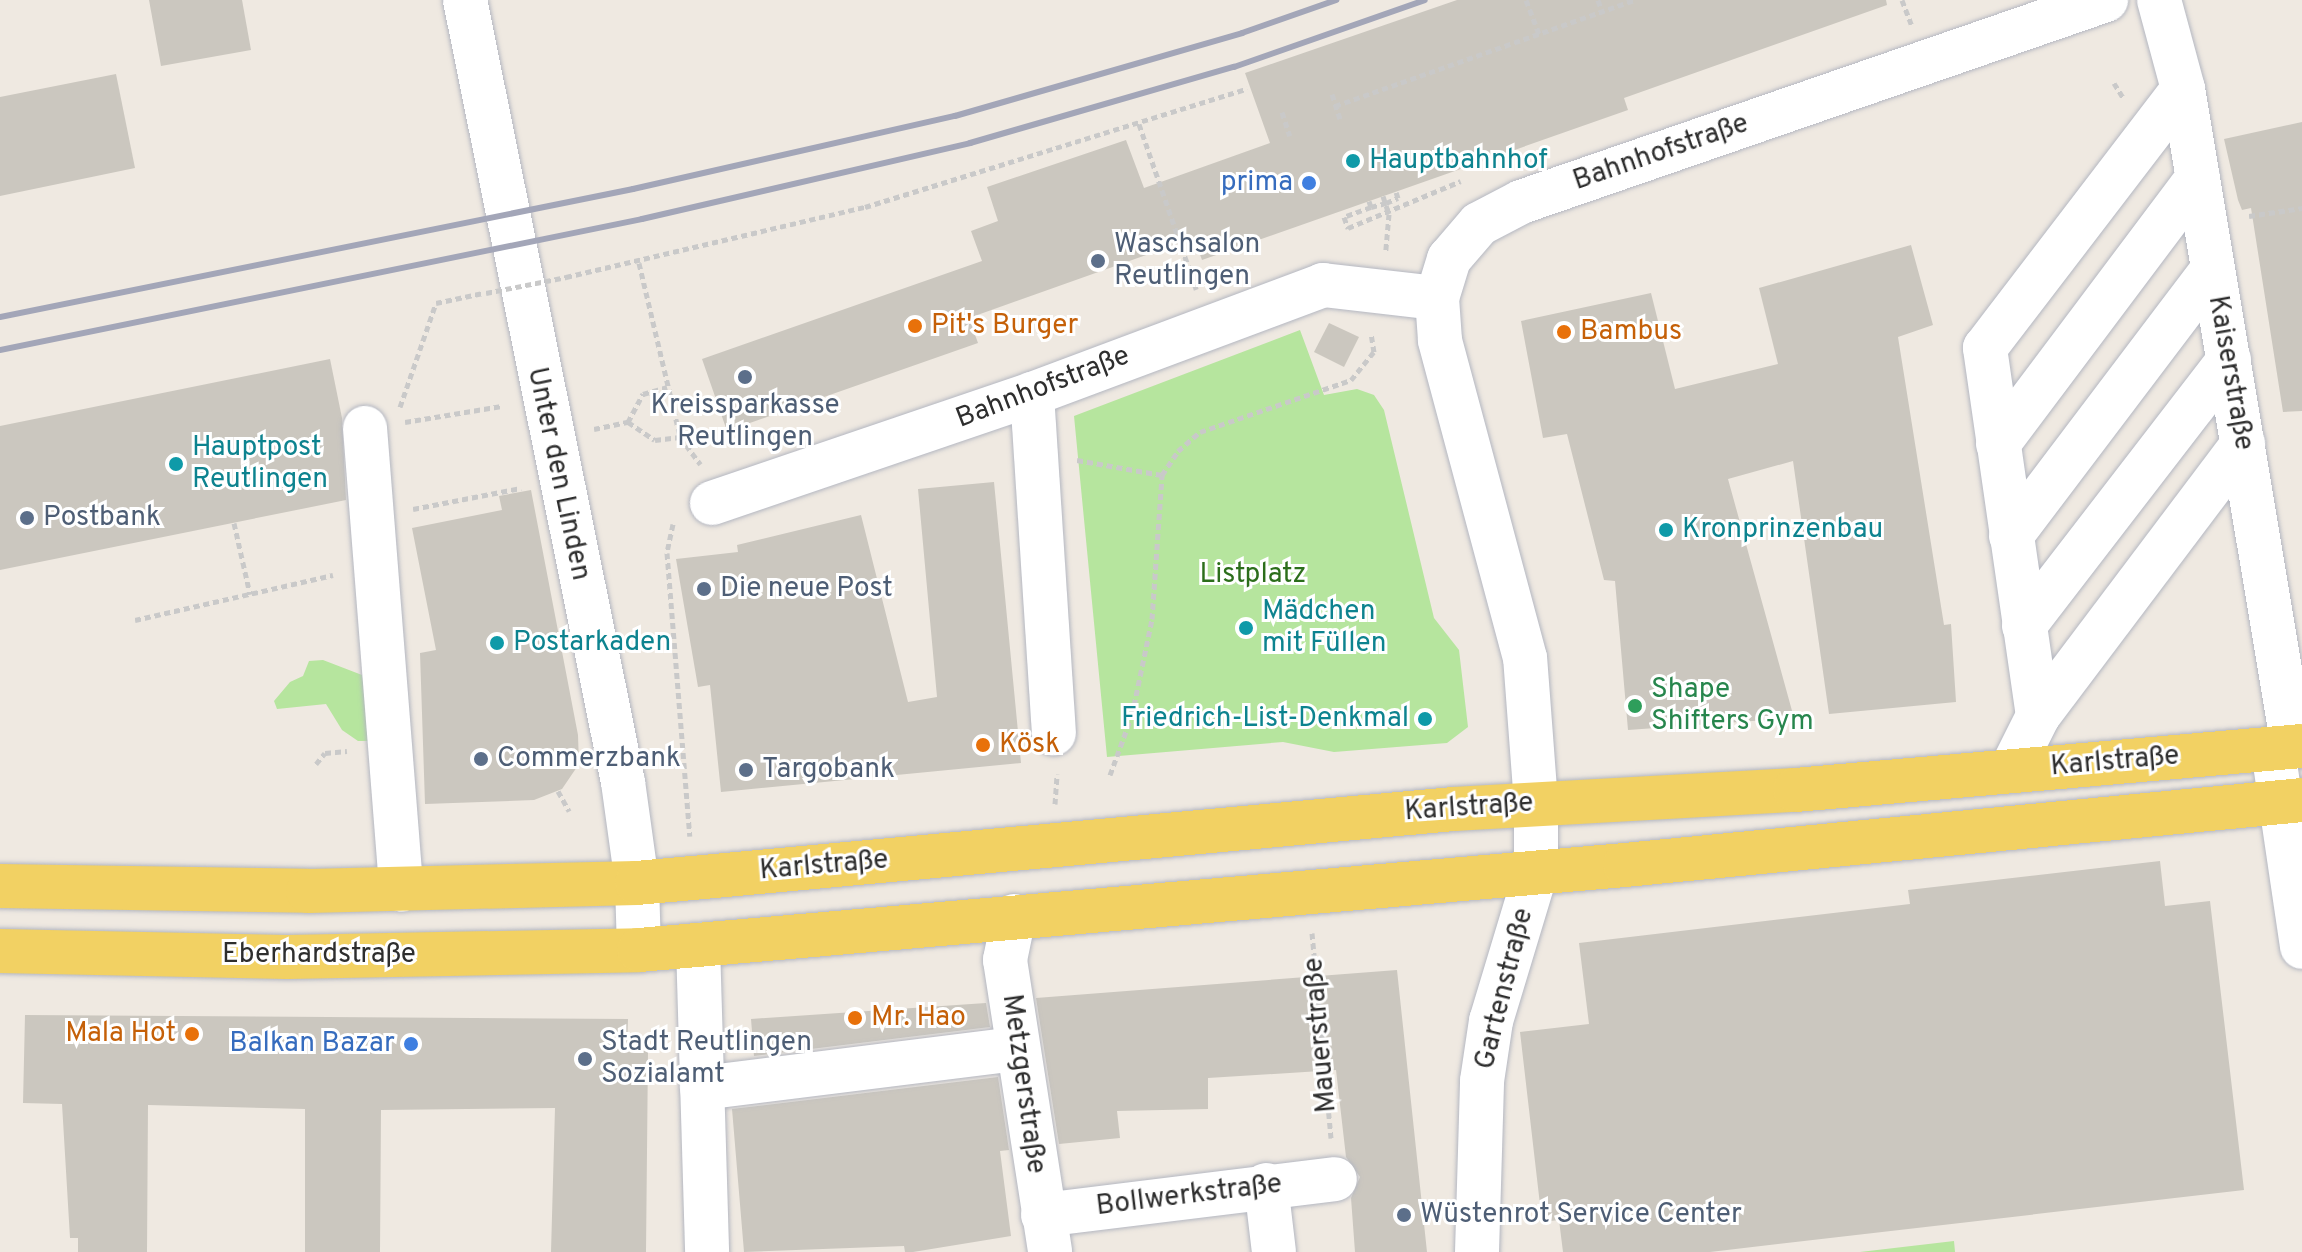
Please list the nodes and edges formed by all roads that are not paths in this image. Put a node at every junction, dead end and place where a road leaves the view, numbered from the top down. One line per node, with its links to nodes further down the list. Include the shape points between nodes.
1 (465, 0): 24 (street, Unter den Linden, via 623,782)
2 (2106, 0): 7 (street, Bahnhofstraße, via 1521,202 1464,238 1449,259)
3 (2159, 0): 4 (street, Kaiserstraße)
4 (2183, 89): 5 (street, Kaiserstraße); 11 (street, via 1985,348)
5 (2198, 178): 6 (street, Kaiserstraße); 11 (street)
6 (2212, 270): 8 (street, Kaiserstraße); 14 (street)
7 (1437, 298): 9 (street, Bahnhofstraße, via 1323,285); 21 (street, via 1440,340 1525,658)
8 (2229, 360): 12 (street, Kaiserstraße); 15 (street)
9 (1032, 394): 13 (street, Bahnhofstraße); 17 (street)
10 (383, 418): 27 (street, via 377,565)
11 (1998, 444): 14 (street)
12 (2243, 444): 16 (street); 18 (street, Kaiserstraße)
13 (712, 503)
14 (2011, 536): 15 (street)
15 (2024, 626): 16 (street)
16 (2038, 716): 19 (street)
17 (1054, 733)
18 (2289, 748): 19 (main road, Karlstraße); 20 (street, Kaiserstraße)
19 (2011, 770): 21 (main road, Karlstraße, via 1795,790)
20 (2290, 801): 23 (main road, Karlstraße); 30 (street, Kaiserstraße)
21 (1536, 803): 22 (main road, Karlstraße); 23 (street)
22 (1351, 818): 24 (main road, Karlstraße); 26 (main road)
23 (1536, 872): 26 (main road, Karlstraße); 40 (street, Gartenstraße, via 1491,1021 1482,1081)
24 (637, 883): 27 (main road); 31 (street, Unter den Linden)
25 (0, 886): 27 (main road)
26 (1358, 888): 28 (main road, Karlstraße)
27 (401, 890)
28 (1014, 916): 29 (main road, Karlstraße); 33 (street, Metzgerstraße, via 1005,960)
29 (698, 945): 31 (main road, Karlstraße); 34 (street)
30 (2302, 947)
31 (639, 950): 32 (main road, Eberhardstraße, via 302,957)
32 (0, 951)
33 (1017, 1049): 34 (street); 37 (street, Metzgerstraße)
34 (702, 1088): 38 (street)
35 (1335, 1179): 36 (street, Bollwerkstraße)
36 (1266, 1185): 37 (street, Bollwerkstraße); 39 (street)
37 (1046, 1233)
38 (707, 1252)
39 (1274, 1252)
40 (1477, 1252)

